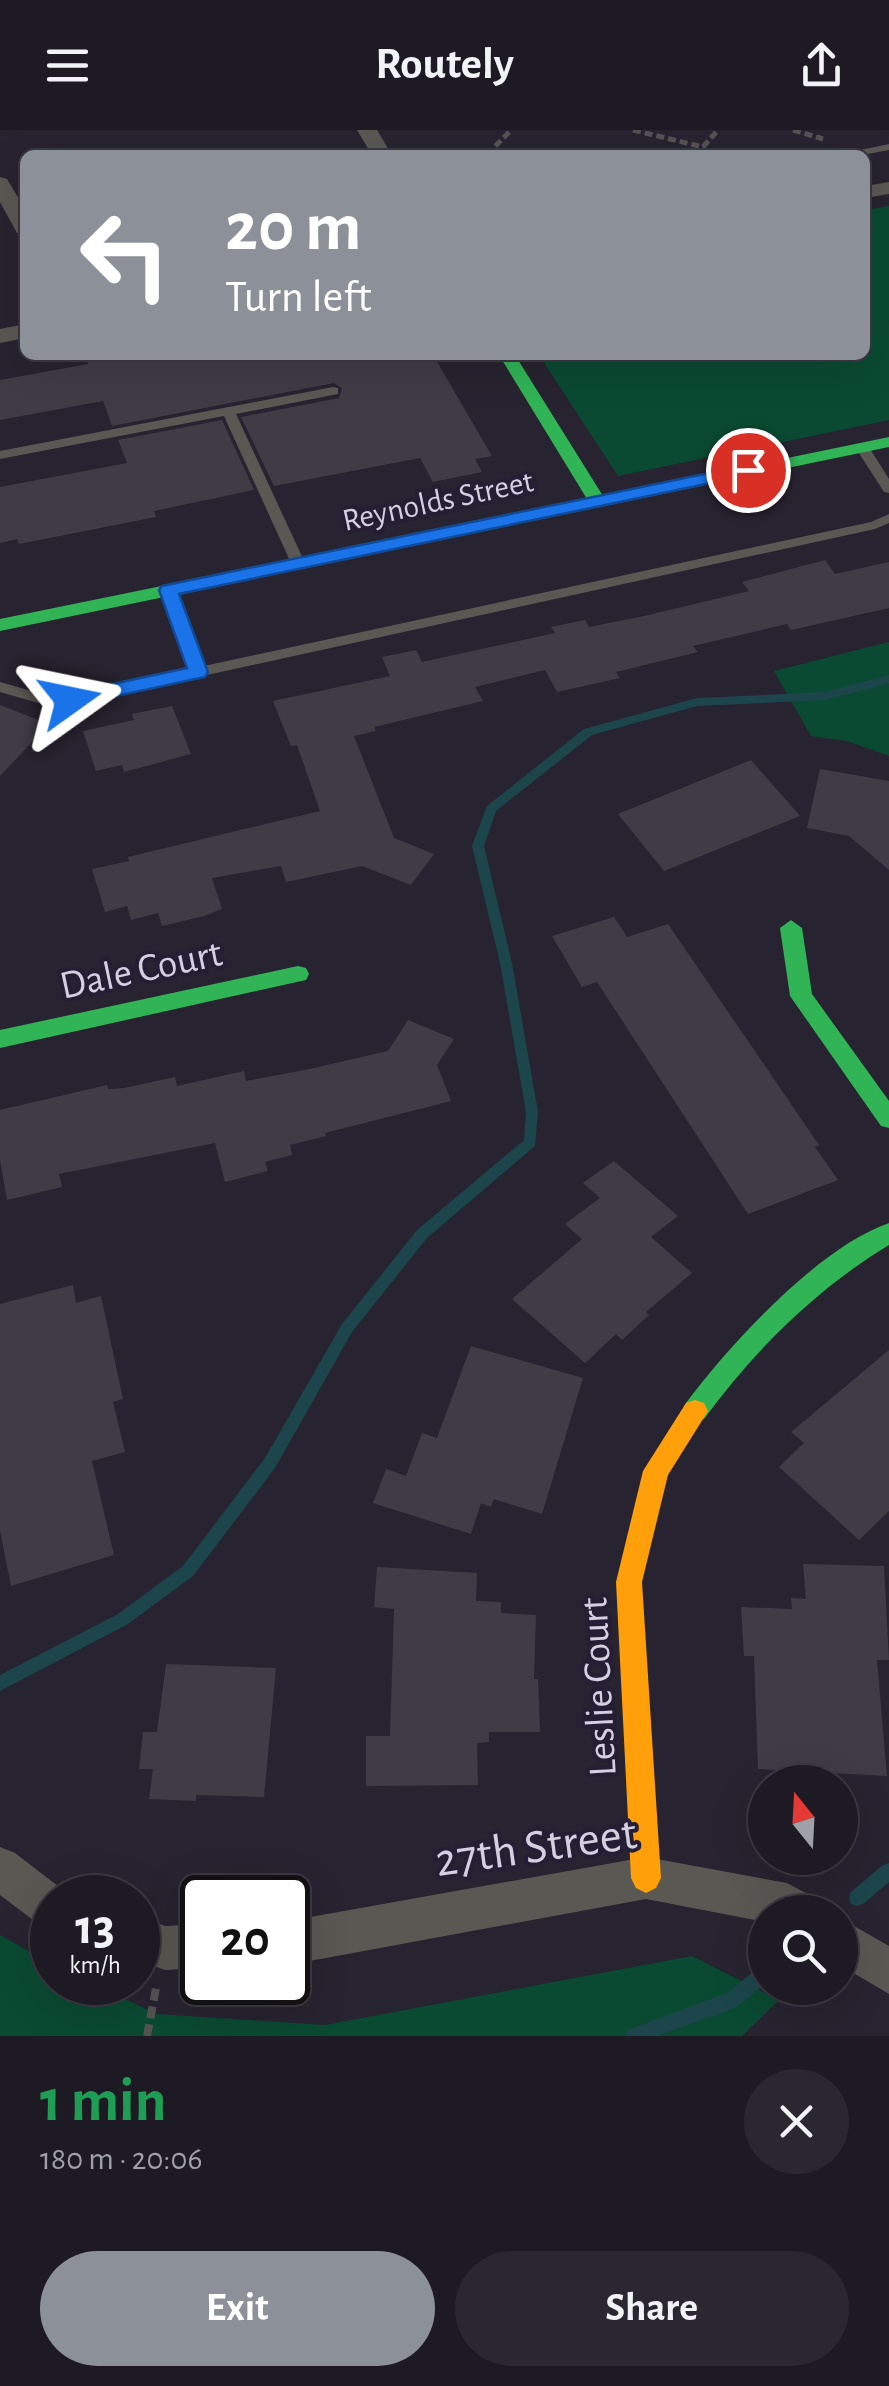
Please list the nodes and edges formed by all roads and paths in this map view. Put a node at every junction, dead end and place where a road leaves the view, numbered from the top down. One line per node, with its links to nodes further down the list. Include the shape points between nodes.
1 (511, 130): 6 (path)
2 (633, 130): 3 (path, via 703,147)
3 (718, 130)
4 (793, 130): 5 (path)
5 (834, 142)
6 (492, 150)
7 (0, 183): 8 (street)
8 (20, 219)
9 (510, 360): 16 (street)
10 (332, 391): 11 (lane)
11 (228, 411): 14 (lane); 18 (lane)
12 (889, 442): 13 (street, Reynolds Street)
13 (862, 447): 15 (lane); 16 (street, Reynolds Street)
14 (0, 455)
15 (889, 488)
16 (598, 502): 18 (street, Reynolds Street)
17 (889, 518): 21 (lane)
18 (298, 563): 19 (street, Reynolds Street)
19 (168, 590): 20 (street, Reynolds Street); 21 (lane)
20 (0, 625)
21 (198, 672): 22 (lane, via 70,700)
22 (0, 687)
23 (791, 928): 26 (street, via 800,996)
24 (298, 974): 25 (street, Dale Court)
25 (0, 1039)
26 (889, 1119)
27 (889, 1233): 29 (street, Leslie Court, via 787,1311 724,1373 656,1470 629,1582)
28 (0, 1868): 30 (street)
29 (646, 1878): 31 (street, 27th Street); 32 (street, 27th Street)
30 (30, 1891)
31 (748, 1898)
32 (310, 1939)
33 (858, 1952): 34 (street)
34 (889, 1972)

